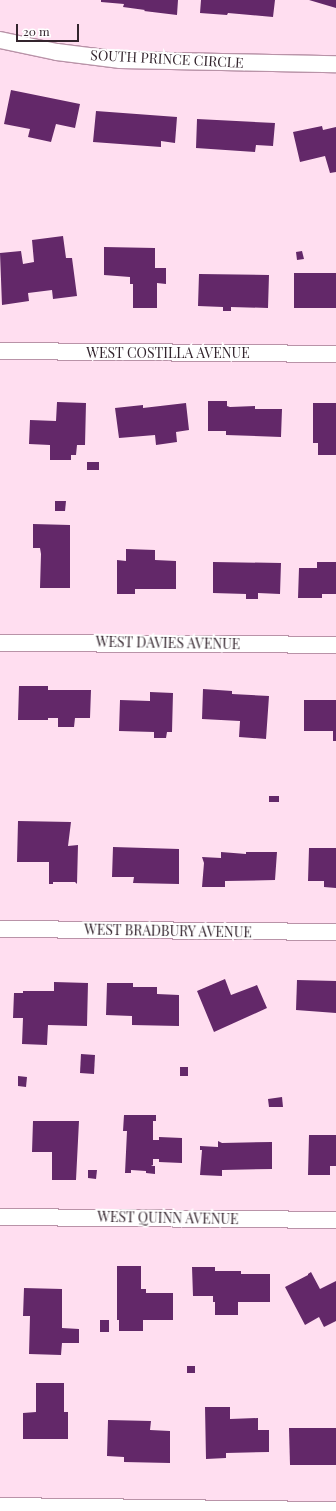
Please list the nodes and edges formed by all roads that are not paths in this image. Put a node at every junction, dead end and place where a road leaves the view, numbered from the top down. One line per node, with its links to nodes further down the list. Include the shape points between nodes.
1 (0, 40): 2 (street, SOUTH PRINCE CIRCLE, via 57,52 120,60)
2 (336, 64)
3 (0, 351): 4 (street, WEST COSTILLA AVENUE)
4 (336, 354)
5 (0, 644): 6 (street, WEST DAVIES AVENUE)
6 (336, 645)
7 (0, 929): 8 (street, WEST BRADBURY AVENUE)
8 (336, 932)
9 (0, 1217): 10 (street, WEST QUINN AVENUE)
10 (336, 1220)
11 (0, 1506): 12 (street)
12 (291, 1510): 13 (street)
13 (336, 1510)

